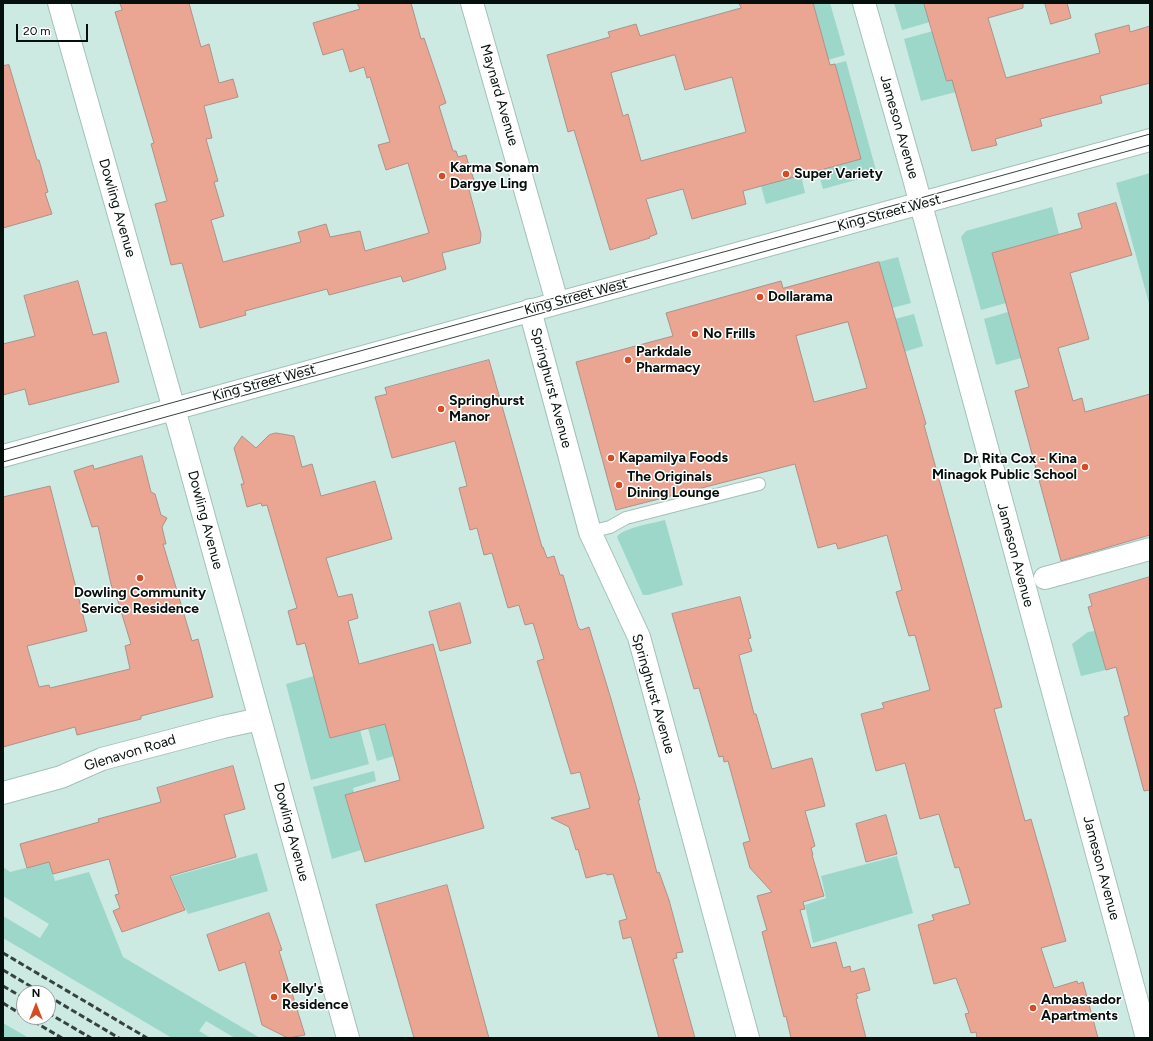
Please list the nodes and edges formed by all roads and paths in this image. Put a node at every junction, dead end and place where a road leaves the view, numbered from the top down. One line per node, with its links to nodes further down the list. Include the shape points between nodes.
1 (59, 3): 8 (street, Dowling Avenue)
2 (472, 3): 6 (street, Maynard Avenue)
3 (864, 3): 5 (street, Jameson Avenue)
4 (1150, 140): 5 (street, King Street West)
5 (920, 205): 6 (street, King Street West); 18 (street, Jameson Avenue)
6 (557, 302): 7 (street, King Street West)
7 (530, 310): 8 (street, King Street West); 11 (street, Springhurst Avenue)
8 (174, 408): 9 (street, King Street West); 14 (street, Dowling Avenue)
9 (3, 456)
10 (759, 484): 11 (lane, via 626,518 610,527)
11 (590, 532): 17 (street, Springhurst Avenue, via 639,637)
12 (1150, 549): 13 (street)
13 (1045, 578)
14 (260, 719): 15 (street, Glenavon Road, via 102,759 61,777); 16 (street, Dowling Avenue)
15 (3, 793)
16 (348, 1038)
17 (748, 1038)
18 (1147, 1038)

